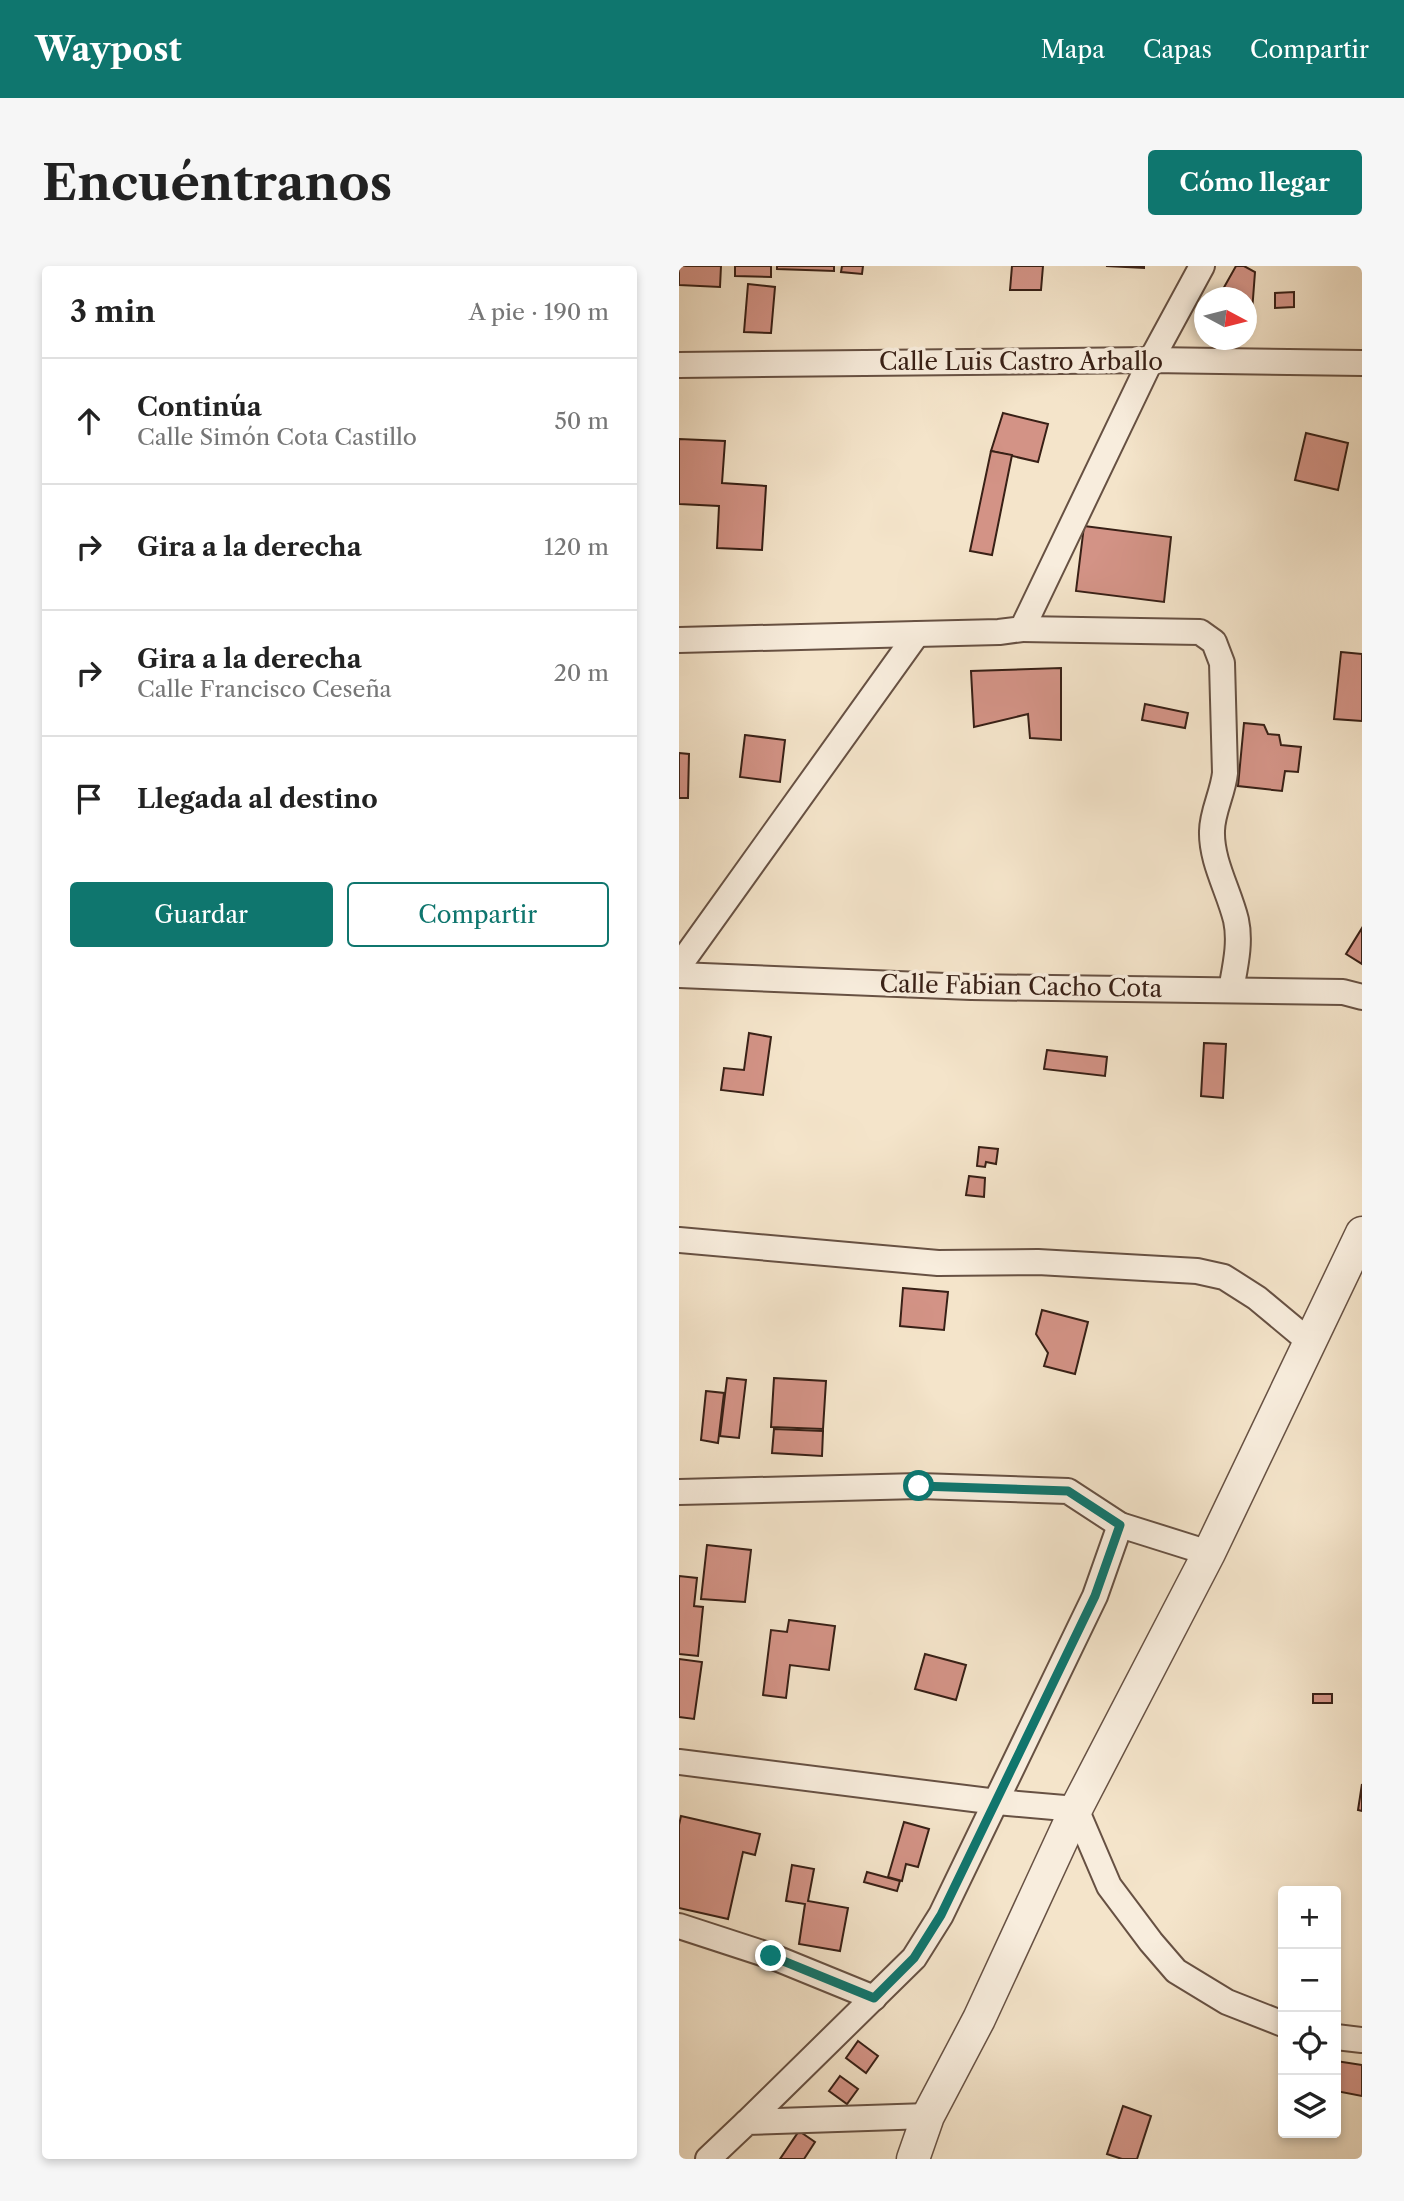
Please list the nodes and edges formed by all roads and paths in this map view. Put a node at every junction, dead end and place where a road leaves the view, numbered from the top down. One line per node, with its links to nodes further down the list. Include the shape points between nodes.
1 (1202, 266): 2 (street)
2 (1151, 360): 3 (street, Calle Luis Castro Arballo); 4 (street, Calle Luis Castro Arballo); 5 (street)
3 (1362, 363)
4 (679, 365)
5 (1011, 630): 6 (street); 10 (street, via 1200,632 1215,642 1222,663 1225,773 1212,831 1236,922 1238,943)
6 (917, 634): 7 (street); 8 (street)
7 (679, 640)
8 (679, 966)
9 (679, 975): 10 (street, Calle Fabian Cacho Cota, via 971,987)
10 (1231, 990): 11 (street, Calle Fabian Cacho Cota, via 1343,992)
11 (1362, 997)
12 (679, 1240): 14 (street, via 938,1263 1038,1262 1197,1271 1224,1277)
13 (1360, 1243): 14 (street)
14 (1311, 1343): 17 (street)
15 (679, 1492): 16 (street, via 919,1486 1068,1491)
16 (1120, 1525): 17 (street); 19 (street, via 1095,1596)
17 (1209, 1553): 20 (street)
18 (679, 1762): 19 (street)
19 (997, 1802): 20 (street); 22 (street, via 941,1915 914,1958)
20 (1076, 1809): 23 (street, via 1109,1886 1176,1971 1227,2002); 26 (street, via 979,2019)
21 (679, 1926): 22 (street, via 771,1956)
22 (874, 1998): 27 (street)
23 (1278, 2022)
24 (1341, 2037): 25 (street)
25 (1362, 2040)
26 (928, 2116): 27 (street); 29 (street)
27 (747, 2122): 28 (street)
28 (708, 2159)
29 (913, 2159)

